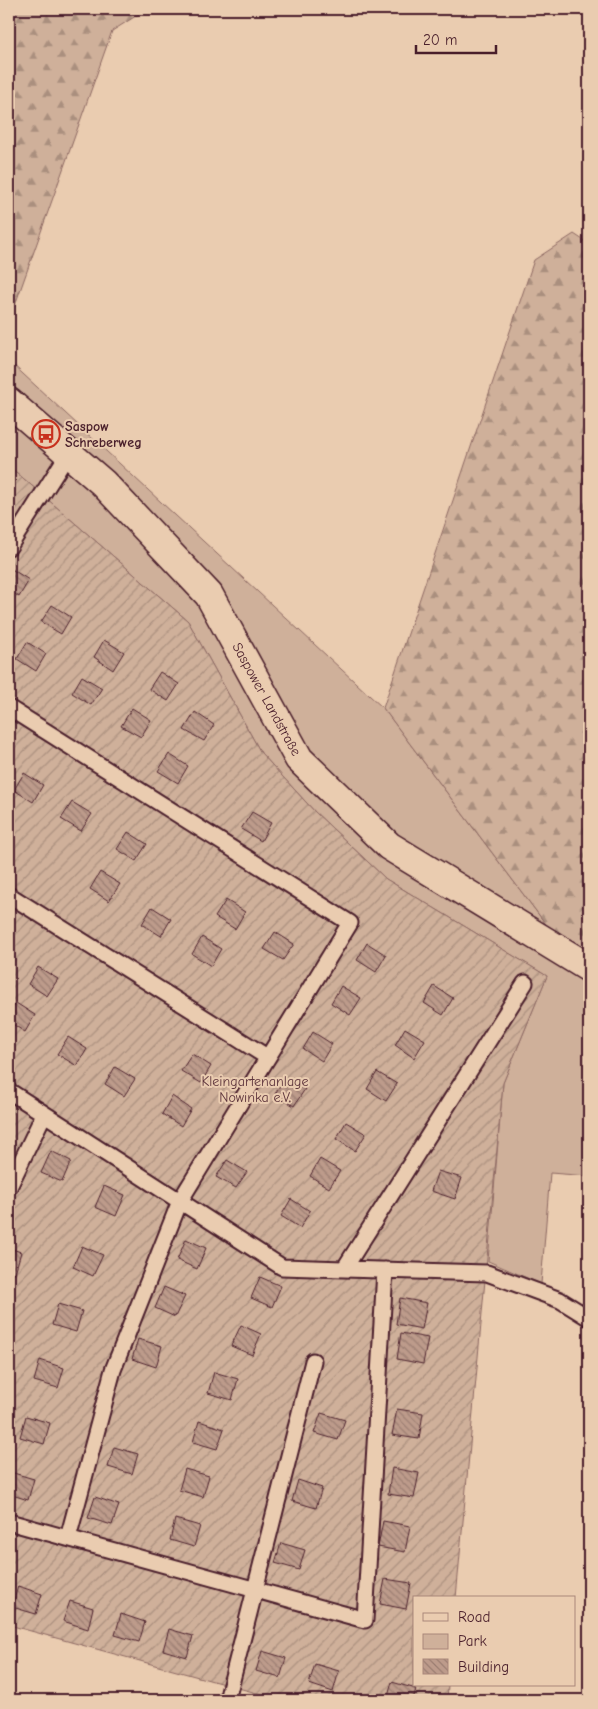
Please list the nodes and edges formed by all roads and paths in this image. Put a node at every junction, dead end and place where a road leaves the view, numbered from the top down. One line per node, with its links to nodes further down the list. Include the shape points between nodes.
1 (9, 402): 2 (street, Saspower Landstraße)
2 (68, 454): 3 (lane); 6 (street, Saspower Landstraße, via 103,483 208,595 299,759 389,846)
3 (9, 547)
4 (9, 708): 8 (lane, via 350,923)
5 (9, 895): 8 (lane)
6 (589, 968)
7 (525, 983): 13 (lane)
8 (267, 1057): 12 (lane)
9 (9, 1091): 10 (lane)
10 (44, 1114): 11 (lane); 12 (lane)
11 (9, 1187)
12 (180, 1201): 13 (lane, via 282,1267); 18 (lane, via 113,1370)
13 (344, 1269): 14 (lane)
14 (385, 1270): 15 (lane, via 487,1273 560,1300); 19 (lane, via 365,1620)
15 (589, 1318)
16 (313, 1361): 19 (lane)
17 (9, 1522): 18 (lane)
18 (68, 1538): 19 (lane)
19 (254, 1589): 20 (lane)
20 (227, 1700)

